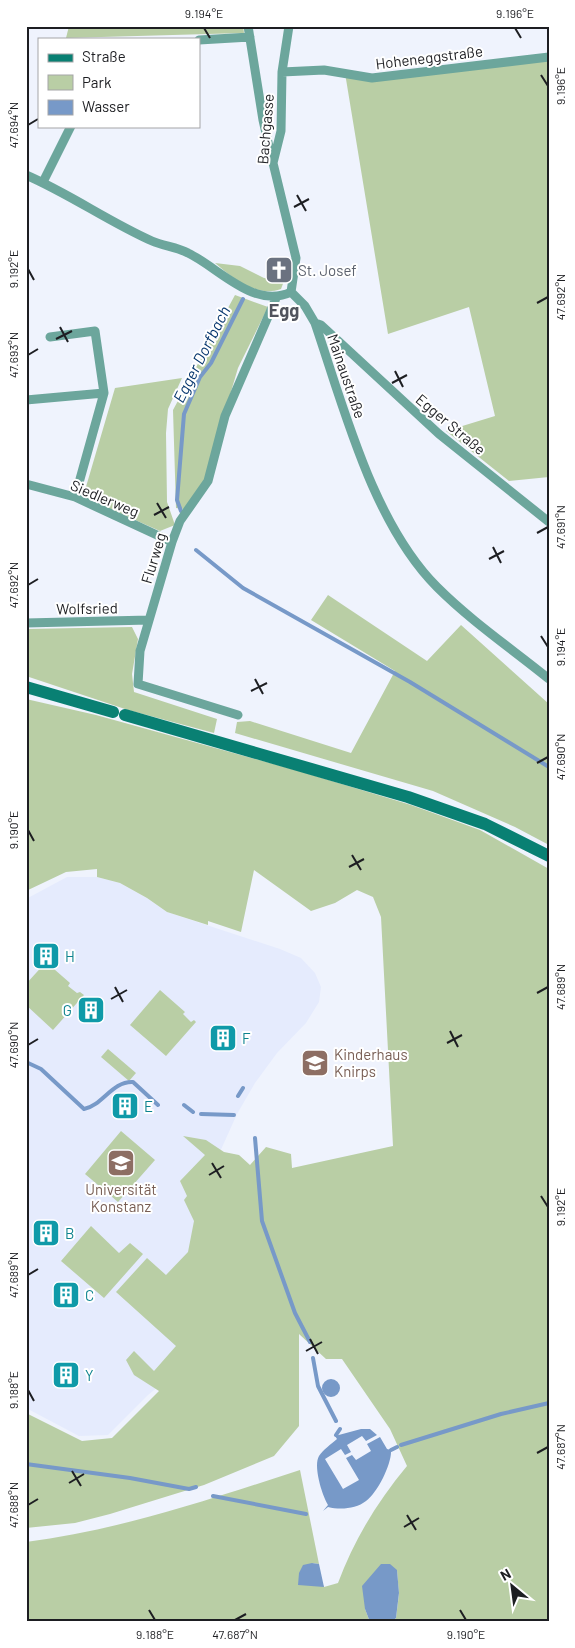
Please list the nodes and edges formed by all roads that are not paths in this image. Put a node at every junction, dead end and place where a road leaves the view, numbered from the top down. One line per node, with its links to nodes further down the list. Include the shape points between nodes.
1 (248, 26): 3 (street)
2 (289, 26): 6 (street, Bachgasse)
3 (250, 37): 4 (street); 8 (street)
4 (200, 40)
5 (549, 57): 6 (street, Hoheneggstraße, via 372,78 324,70)
6 (282, 72): 8 (street, Bachgasse, via 281,131)
7 (70, 128): 10 (street)
8 (273, 163): 11 (street, Bachgasse, via 296,258)
9 (26, 175): 10 (street)
10 (43, 182): 12 (street, via 152,242 189,253 234,284)
11 (291, 292): 12 (street); 13 (street, Mainaustraße, via 305,306)
12 (276, 296): 20 (street, Flurweg, via 226,416 208,481 180,521)
13 (315, 324): 19 (street, Egger Straße, via 321,325 439,434); 23 (street, Mainaustraße, via 357,447 385,511 402,540 437,587)
14 (50, 337): 15 (street, via 95,331)
15 (104, 393): 16 (street); 18 (street)
16 (26, 400)
17 (26, 484): 18 (street, Siedlerweg)
18 (75, 497): 20 (street, Siedlerweg)
19 (549, 522)
20 (172, 542): 21 (street, Flurweg)
21 (149, 620): 22 (street, Wolfsried); 25 (street, Flurweg, via 140,650 138,684)
22 (26, 623)
23 (549, 679)
24 (26, 687): 26 (main road, via 408,796 485,824)
25 (238, 715)
26 (549, 856)

